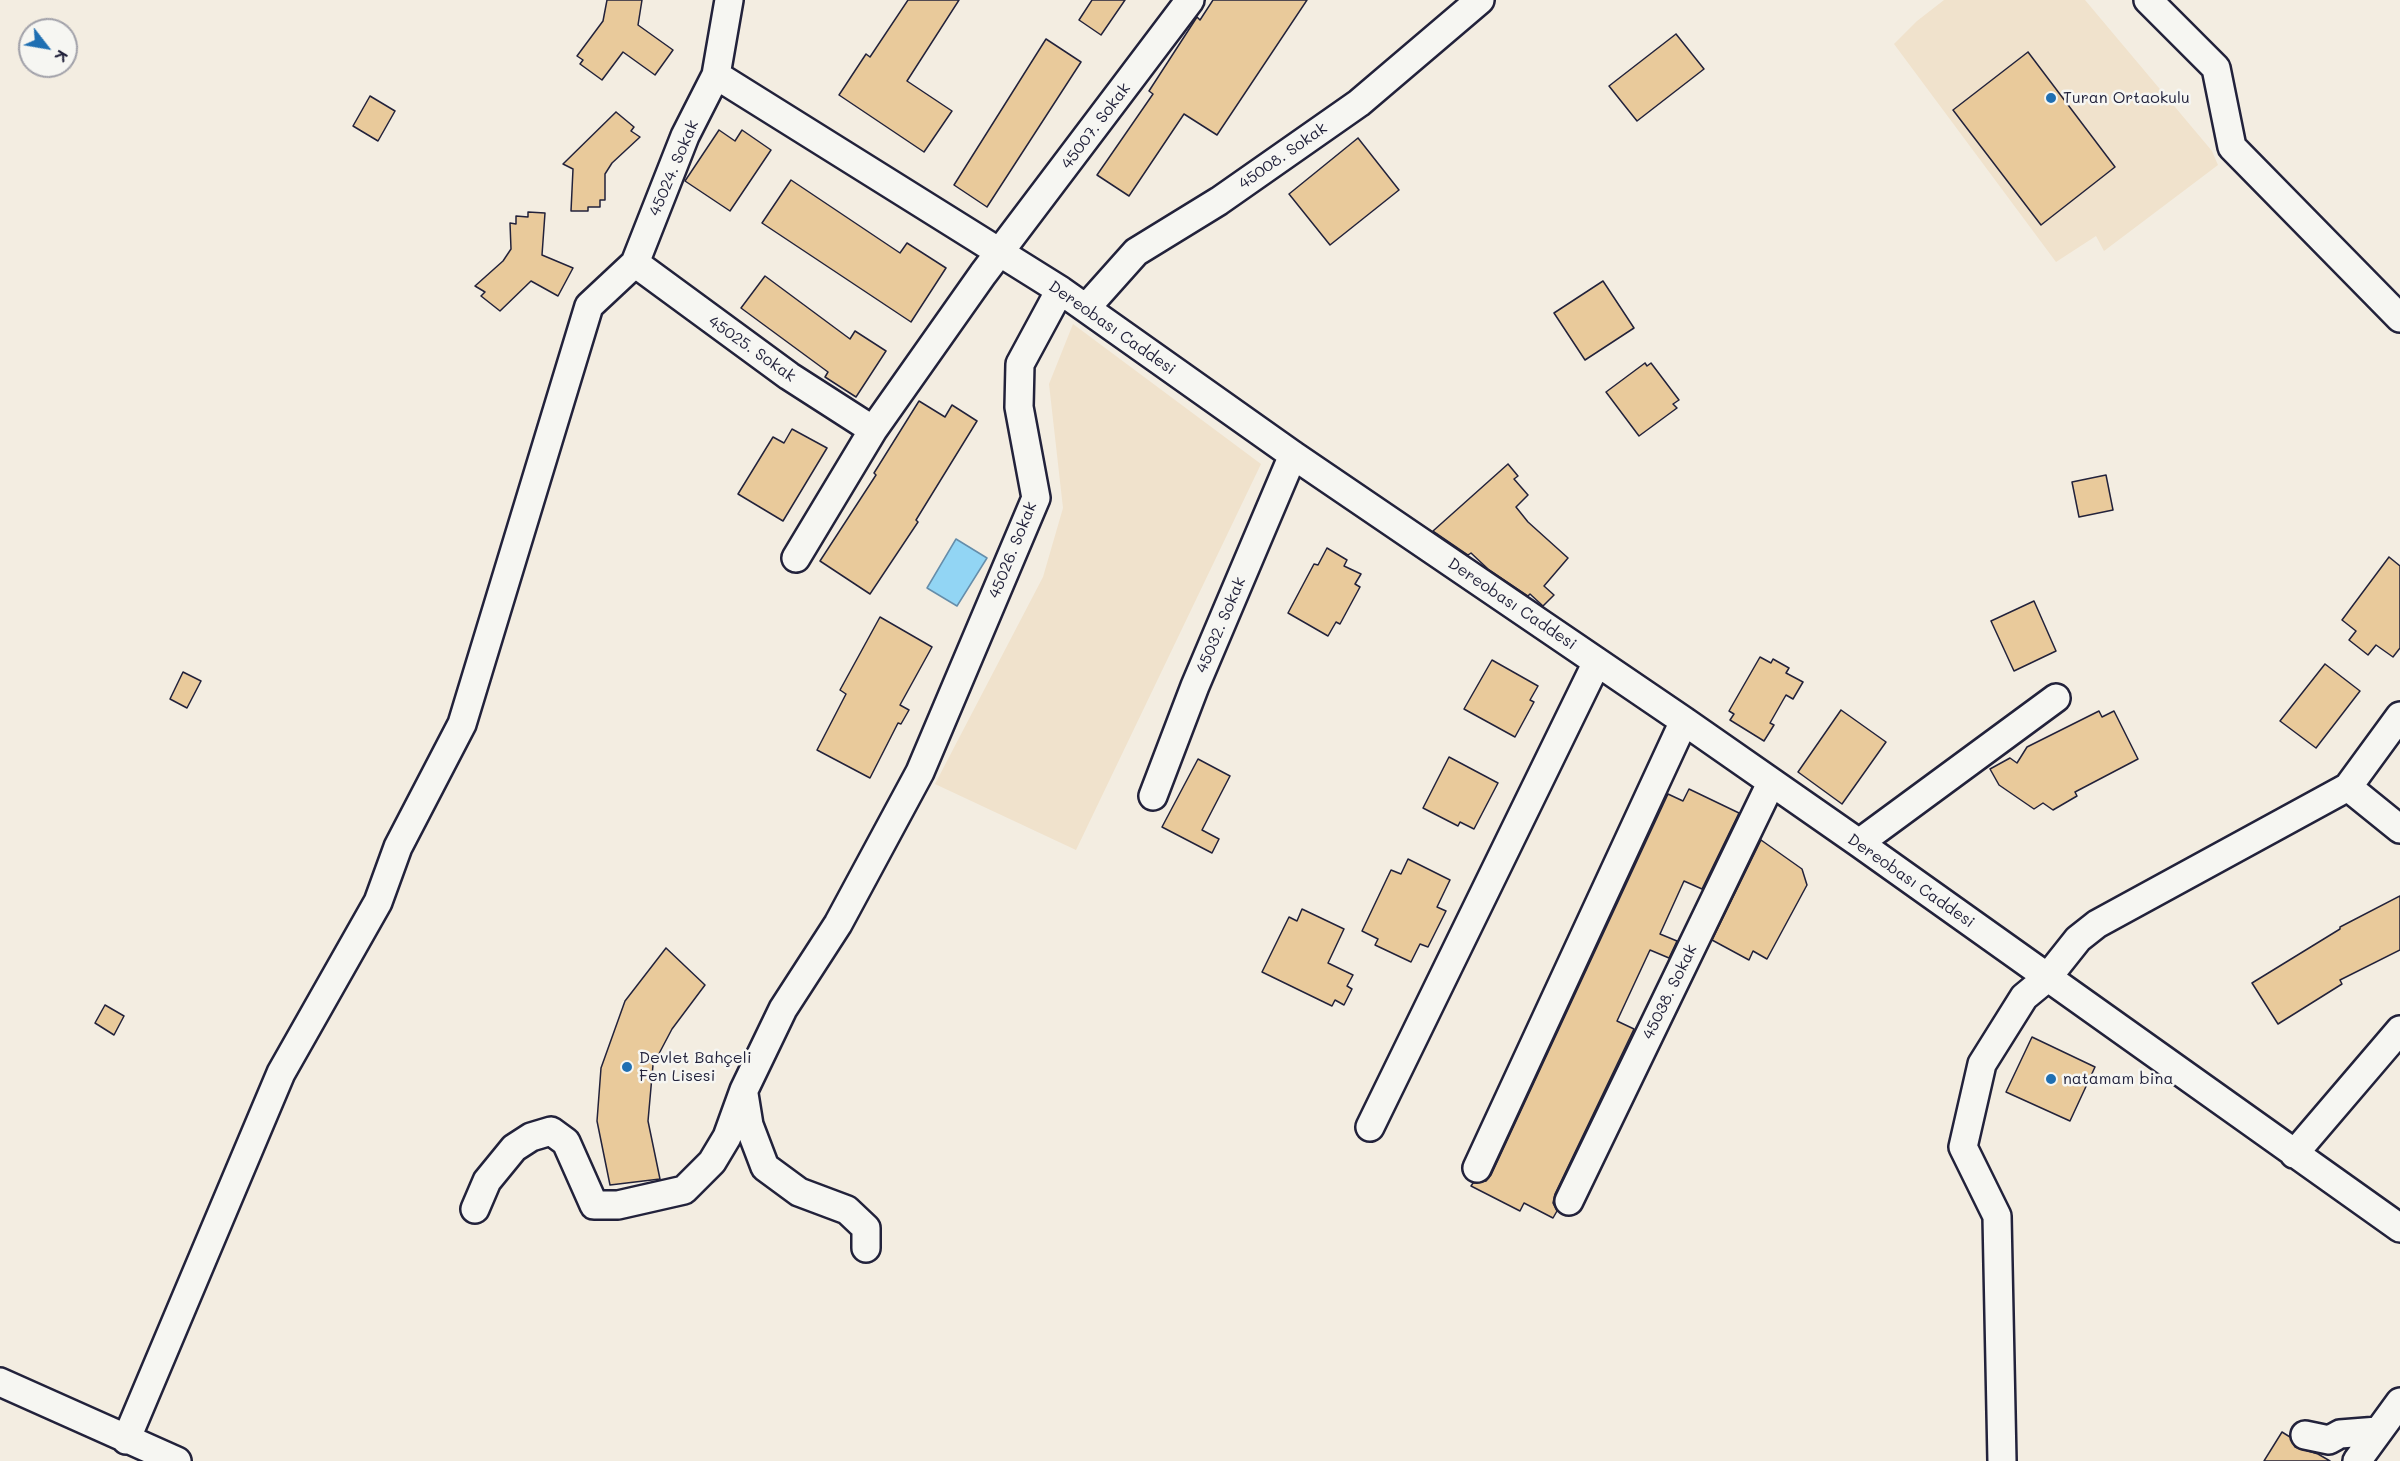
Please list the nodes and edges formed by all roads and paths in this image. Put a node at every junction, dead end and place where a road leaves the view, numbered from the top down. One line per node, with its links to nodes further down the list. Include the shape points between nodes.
1 (729, 0): 5 (street, 45024. Sokak)
2 (1190, 0): 6 (street, 45007. Sokak)
3 (1480, 0): 9 (street, 45008. Sokak, via 1359,103 1219,201 1136,252)
4 (2148, 0): 10 (street, via 2216,68 2232,147)
5 (716, 75): 6 (street, Dereobası Caddesi); 7 (street, 45024. Sokak, via 685,136)
6 (1001, 252): 8 (street, Dereobası Caddesi); 11 (street)
7 (635, 264): 11 (street, 45025. Sokak, via 779,369); 37 (street, via 589,306 462,724 398,847 378,902 281,1073)
8 (1060, 290): 9 (street, Dereobası Caddesi); 25 (street, 45026. Sokak, via 1020,364 1019,407 1036,498 920,772 838,924 783,1009)
9 (1086, 308): 12 (street, Dereobası Caddesi)
10 (2400, 318)
11 (873, 430): 13 (street)
12 (1293, 455): 14 (street, Dereobası Caddesi); 20 (street, 45032. Sokak)
13 (796, 558)
14 (1597, 662): 17 (street, Dereobası Caddesi); 26 (street)
15 (2056, 698): 22 (street)
16 (2400, 717): 19 (street)
17 (1684, 721): 18 (street, Dereobası Caddesi); 28 (street)
18 (1771, 783): 22 (street, Dereobası Caddesi); 29 (street, 45038. Sokak)
19 (2348, 787): 21 (street); 23 (street, via 2097,924 2078,939)
20 (1153, 796)
21 (2400, 829)
22 (1859, 843): 23 (street, Dereobası Caddesi)
23 (2048, 978): 27 (street, Dereobası Caddesi); 39 (street, via 2024,997 1982,1064 1963,1147 1997,1216)
24 (2400, 1030): 27 (street)
25 (744, 1090): 30 (street, 45026. Sokak, via 727,1137 712,1162 684,1190 618,1205 594,1205 566,1142 551,1131 514,1148 487,1181); 32 (street, via 749,1125 765,1167 799,1192 847,1210 866,1228)
26 (1370, 1127)
27 (2294, 1154): 31 (street, Dereobası Caddesi)
28 (1476, 1168)
29 (1569, 1201)
30 (475, 1209)
31 (2400, 1228)
32 (866, 1248)
33 (0, 1382): 37 (street)
34 (2400, 1402): 35 (street)
35 (2378, 1431): 36 (street, via 2340,1434 2328,1440); 40 (street)
36 (2305, 1435)
37 (126, 1440): 38 (street)
38 (177, 1461)
39 (2001, 1461)
40 (2357, 1461)

